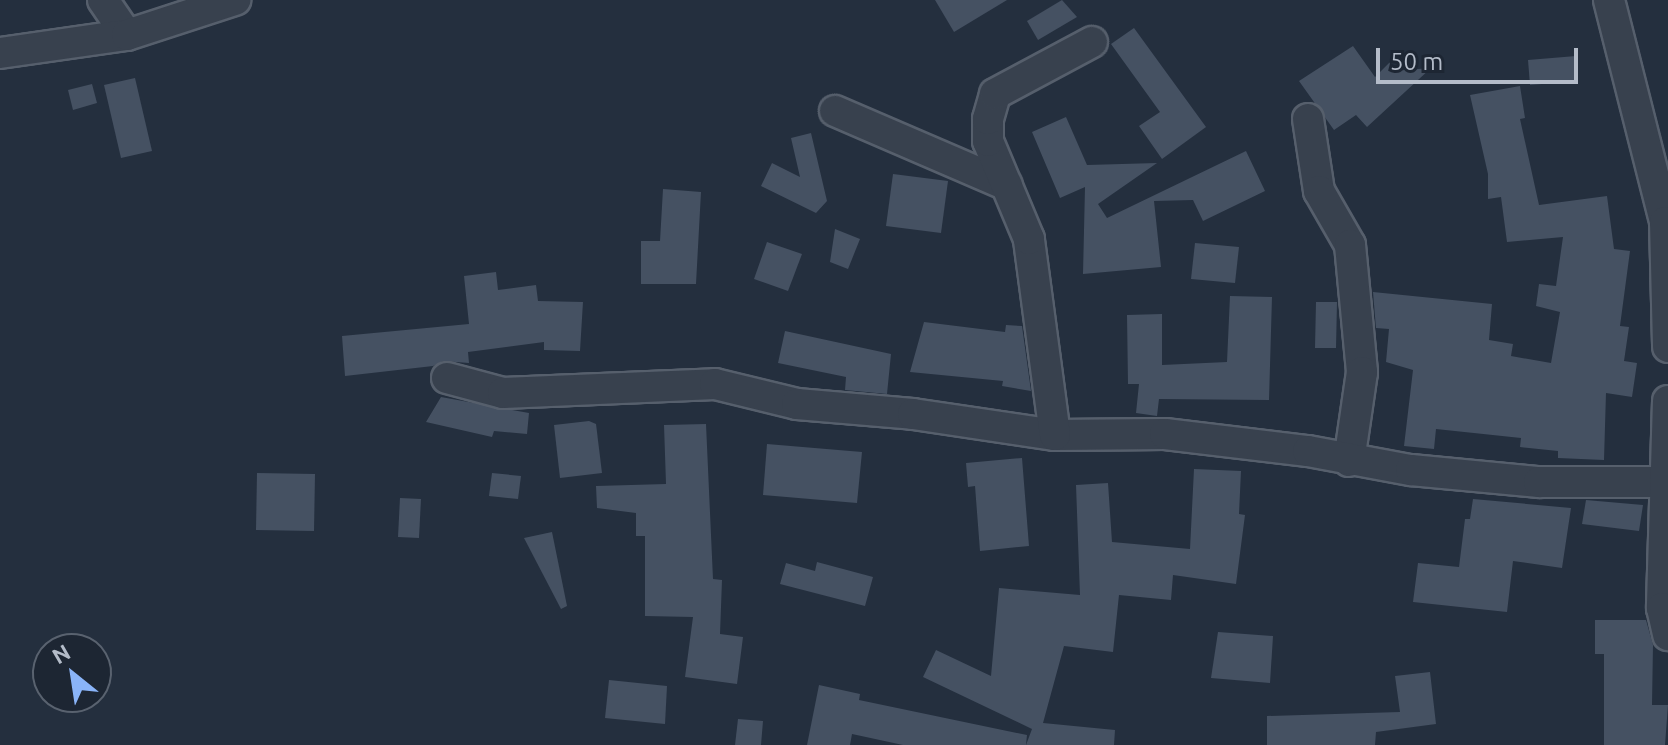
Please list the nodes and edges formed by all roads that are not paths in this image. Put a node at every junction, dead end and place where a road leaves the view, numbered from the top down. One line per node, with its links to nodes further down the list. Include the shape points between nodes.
1 (103, 0): 4 (street)
2 (235, 0): 4 (street)
3 (1609, 0): 10 (street, via 1665,222)
4 (127, 35): 6 (street)
5 (1092, 42): 9 (street, via 995,94 988,141)
6 (0, 53)
7 (835, 111): 9 (street)
8 (1308, 119): 14 (street, via 1319,191 1350,245 1362,372)
9 (1007, 185): 13 (street, via 1029,239)
10 (1668, 347)
11 (447, 378): 13 (street, via 503,393 715,384 797,404)
12 (1668, 401): 15 (street)
13 (1055, 435): 14 (street, via 1165,434)
14 (1349, 461): 15 (street, via 1539,482)
15 (1667, 482): 16 (street, via 1662,608)
16 (1668, 635)

